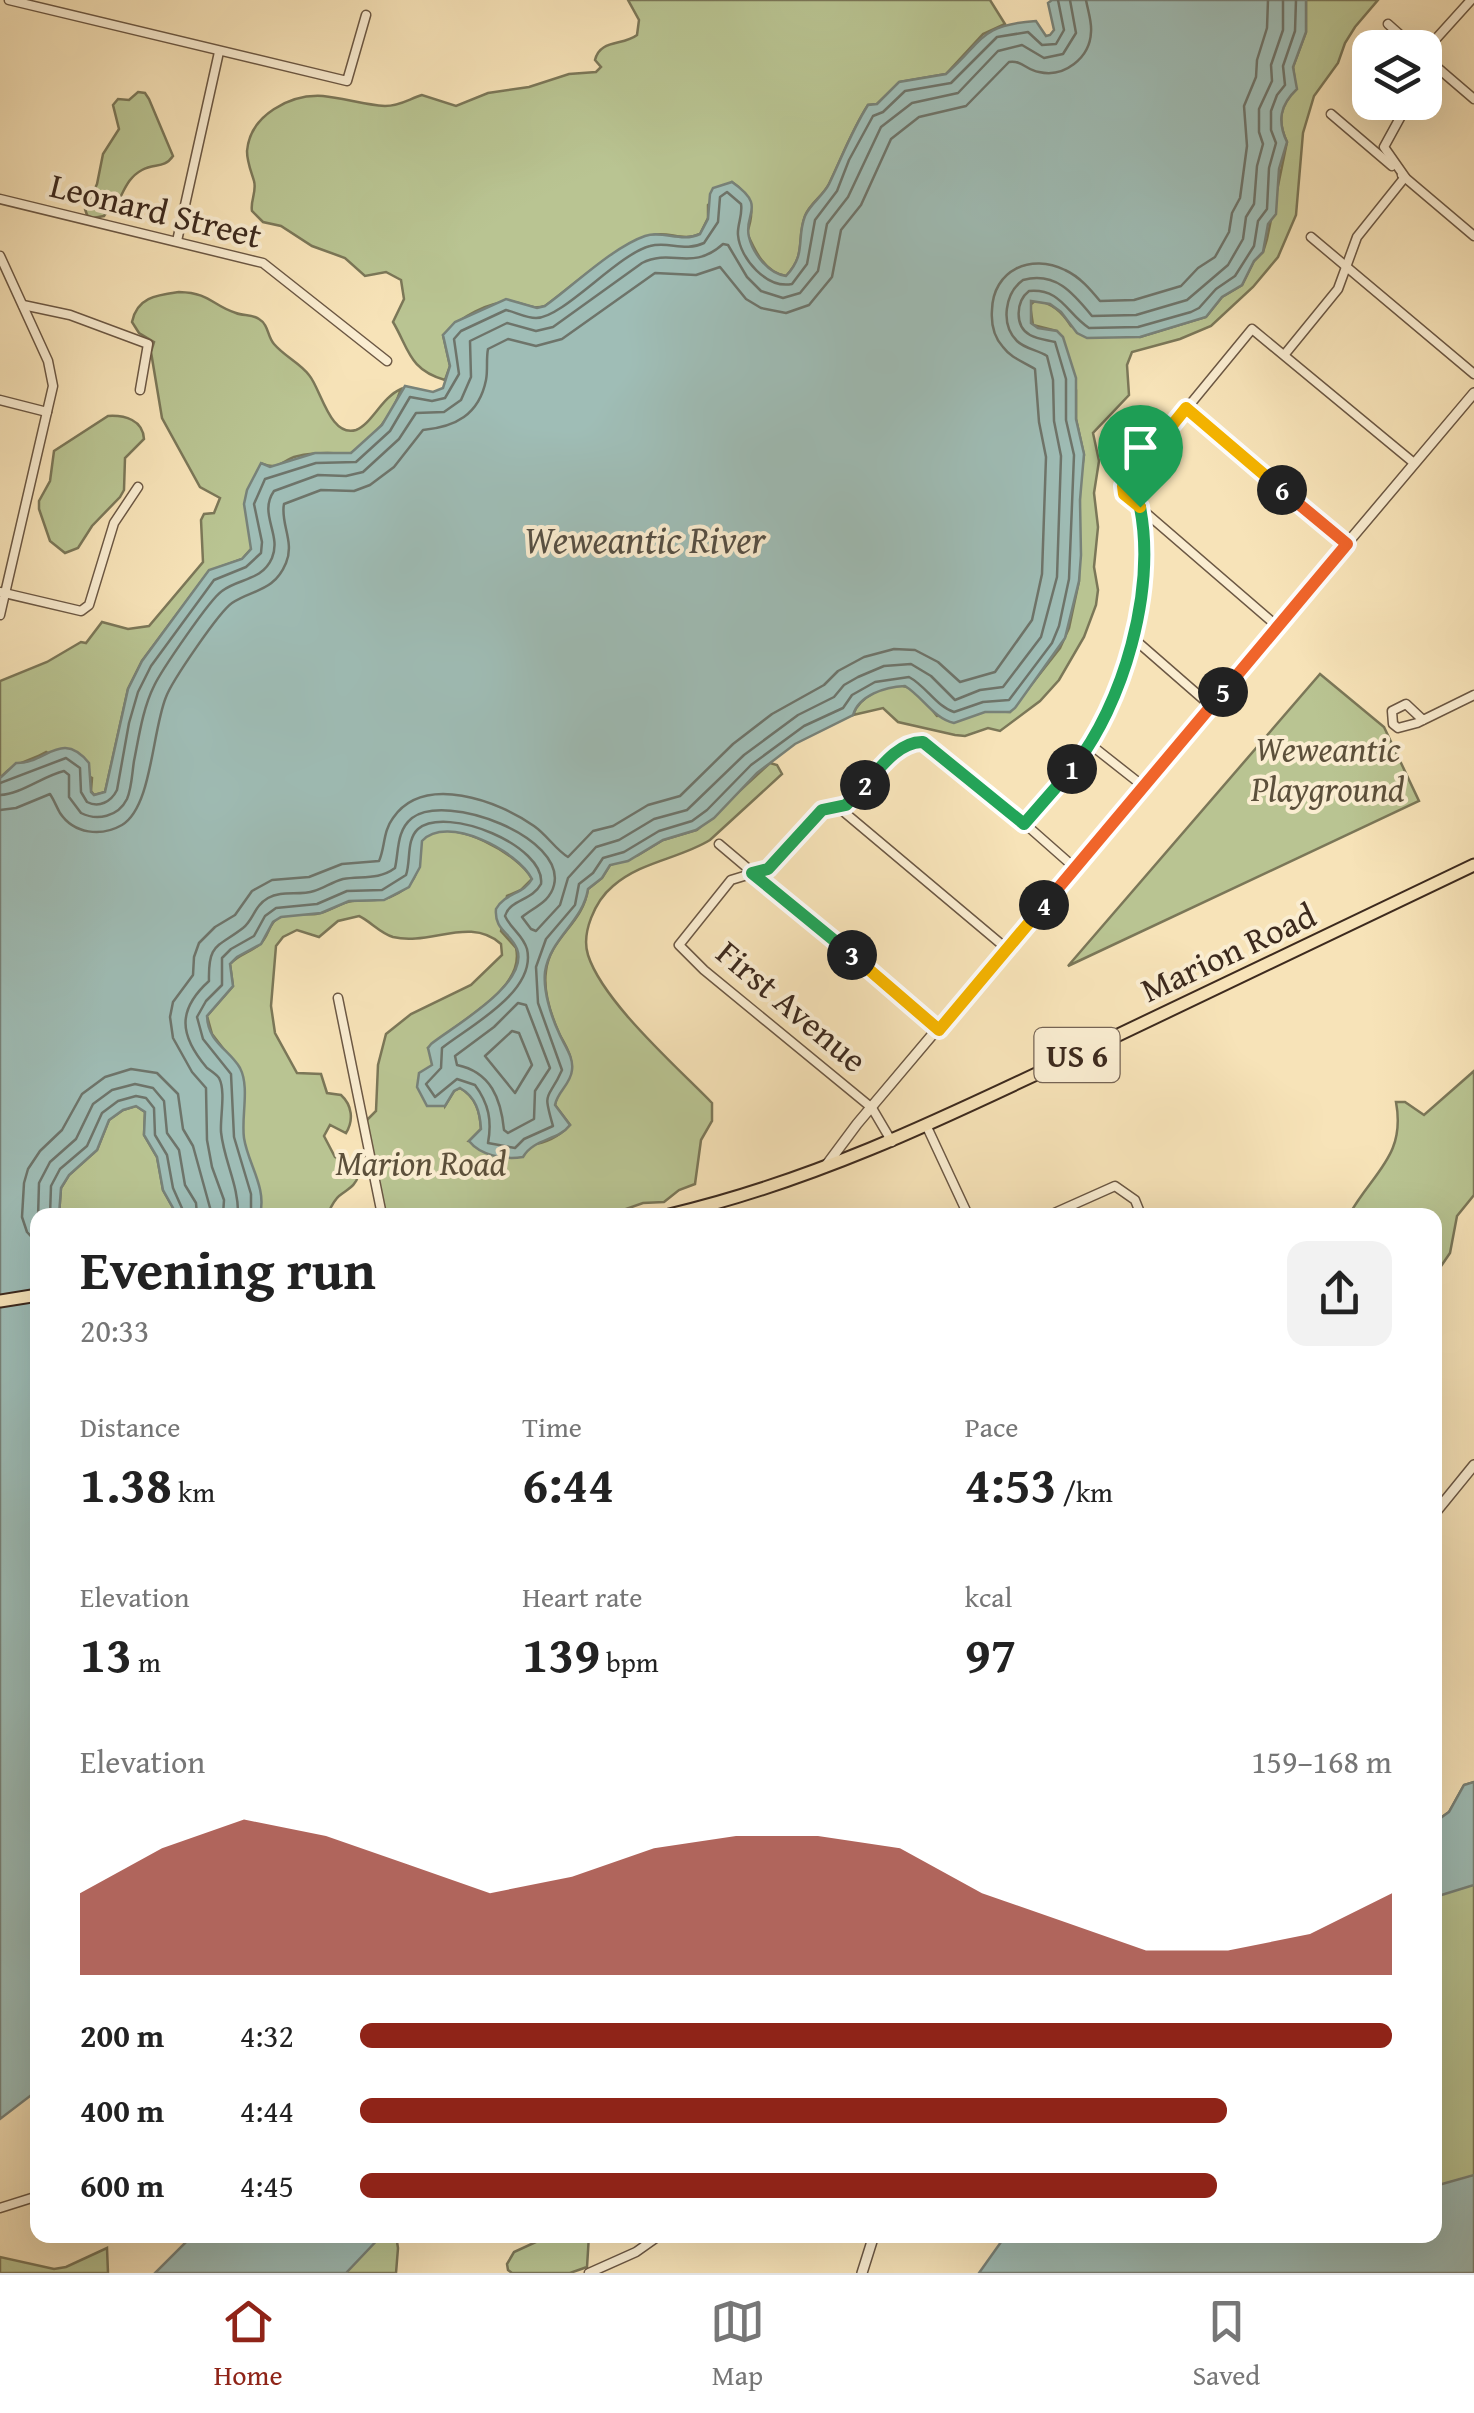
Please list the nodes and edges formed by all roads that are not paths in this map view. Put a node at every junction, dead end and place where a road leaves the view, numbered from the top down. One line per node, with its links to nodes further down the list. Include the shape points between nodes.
1 (9, 0): 3 (street)
2 (1472, 0): 7 (street)
3 (43, 4): 8 (street)
4 (366, 15): 8 (street, via 347,82)
5 (1388, 24): 6 (street)
6 (1395, 30)
7 (1442, 34)
8 (218, 52): 17 (street)
9 (1442, 72): 10 (street)
10 (1474, 99)
11 (1331, 114): 13 (street)
12 (1401, 120): 13 (street, via 1384,147)
13 (1405, 178): 15 (street); 19 (street, via 1356,238)
14 (0, 200): 17 (street, Leonard Street)
15 (1474, 236)
16 (1311, 237): 19 (street)
17 (177, 241): 22 (street, Leonard Street, via 268,265)
18 (0, 256): 20 (street)
19 (1345, 264): 21 (street, via 1330,300); 23 (street)
20 (23, 305): 24 (street, via 148,344); 28 (street, via 52,375)
21 (1285, 354): 27 (street, via 1252,329); 29 (street)
22 (387, 361)
23 (1474, 374)
24 (140, 390)
25 (1474, 394): 29 (street)
26 (0, 400): 28 (street)
27 (1186, 408): 31 (street, via 1123,486); 32 (street)
28 (47, 412): 33 (street)
29 (1414, 464): 32 (street)
30 (138, 487): 33 (street, via 114,524 89,605 81,611)
31 (1140, 507): 35 (street); 36 (street, via 1142,574)
32 (1347, 544): 35 (street)
33 (3, 593): 34 (street)
34 (0, 615)
35 (1278, 627): 38 (street)
36 (1133, 638): 38 (street); 40 (street)
37 (1474, 695): 39 (street)
38 (1211, 706): 41 (street)
39 (1422, 720)
40 (1090, 745): 41 (street); 43 (street)
41 (1143, 786): 46 (street)
42 (838, 807): 43 (street, via 852,802 916,741); 47 (street, via 822,810 768,869); 48 (street)
43 (1024, 824): 46 (street)
44 (719, 844): 47 (street)
45 (1474, 865): 52 (main road, Marion Road / US 6)
46 (1074, 868): 48 (street)
47 (752, 873): 50 (street); 51 (street, First Avenue, via 731,880 680,945)
48 (1007, 949): 50 (street)
49 (338, 998): 55 (street)
50 (939, 1030): 51 (street)
51 (872, 1108): 53 (street); 54 (street)
52 (927, 1127): 53 (main road, Marion Road / US 6); 57 (street)
53 (892, 1142): 54 (main road, Marion Road / US 6)
54 (824, 1170): 56 (main road, Marion Road / US 6)
55 (381, 1208)
56 (698, 1208)
57 (965, 1208)
58 (1066, 1208): 59 (street, via 1115,1186)
59 (1137, 1208)
60 (30, 1296): 61 (main road)
61 (0, 1301)
62 (1474, 1464): 63 (street)
63 (1442, 1503)
64 (30, 2199): 65 (street)
65 (0, 2208)
66 (649, 2243): 68 (street)
67 (871, 2243): 69 (street)
68 (589, 2273)
69 (862, 2273)

